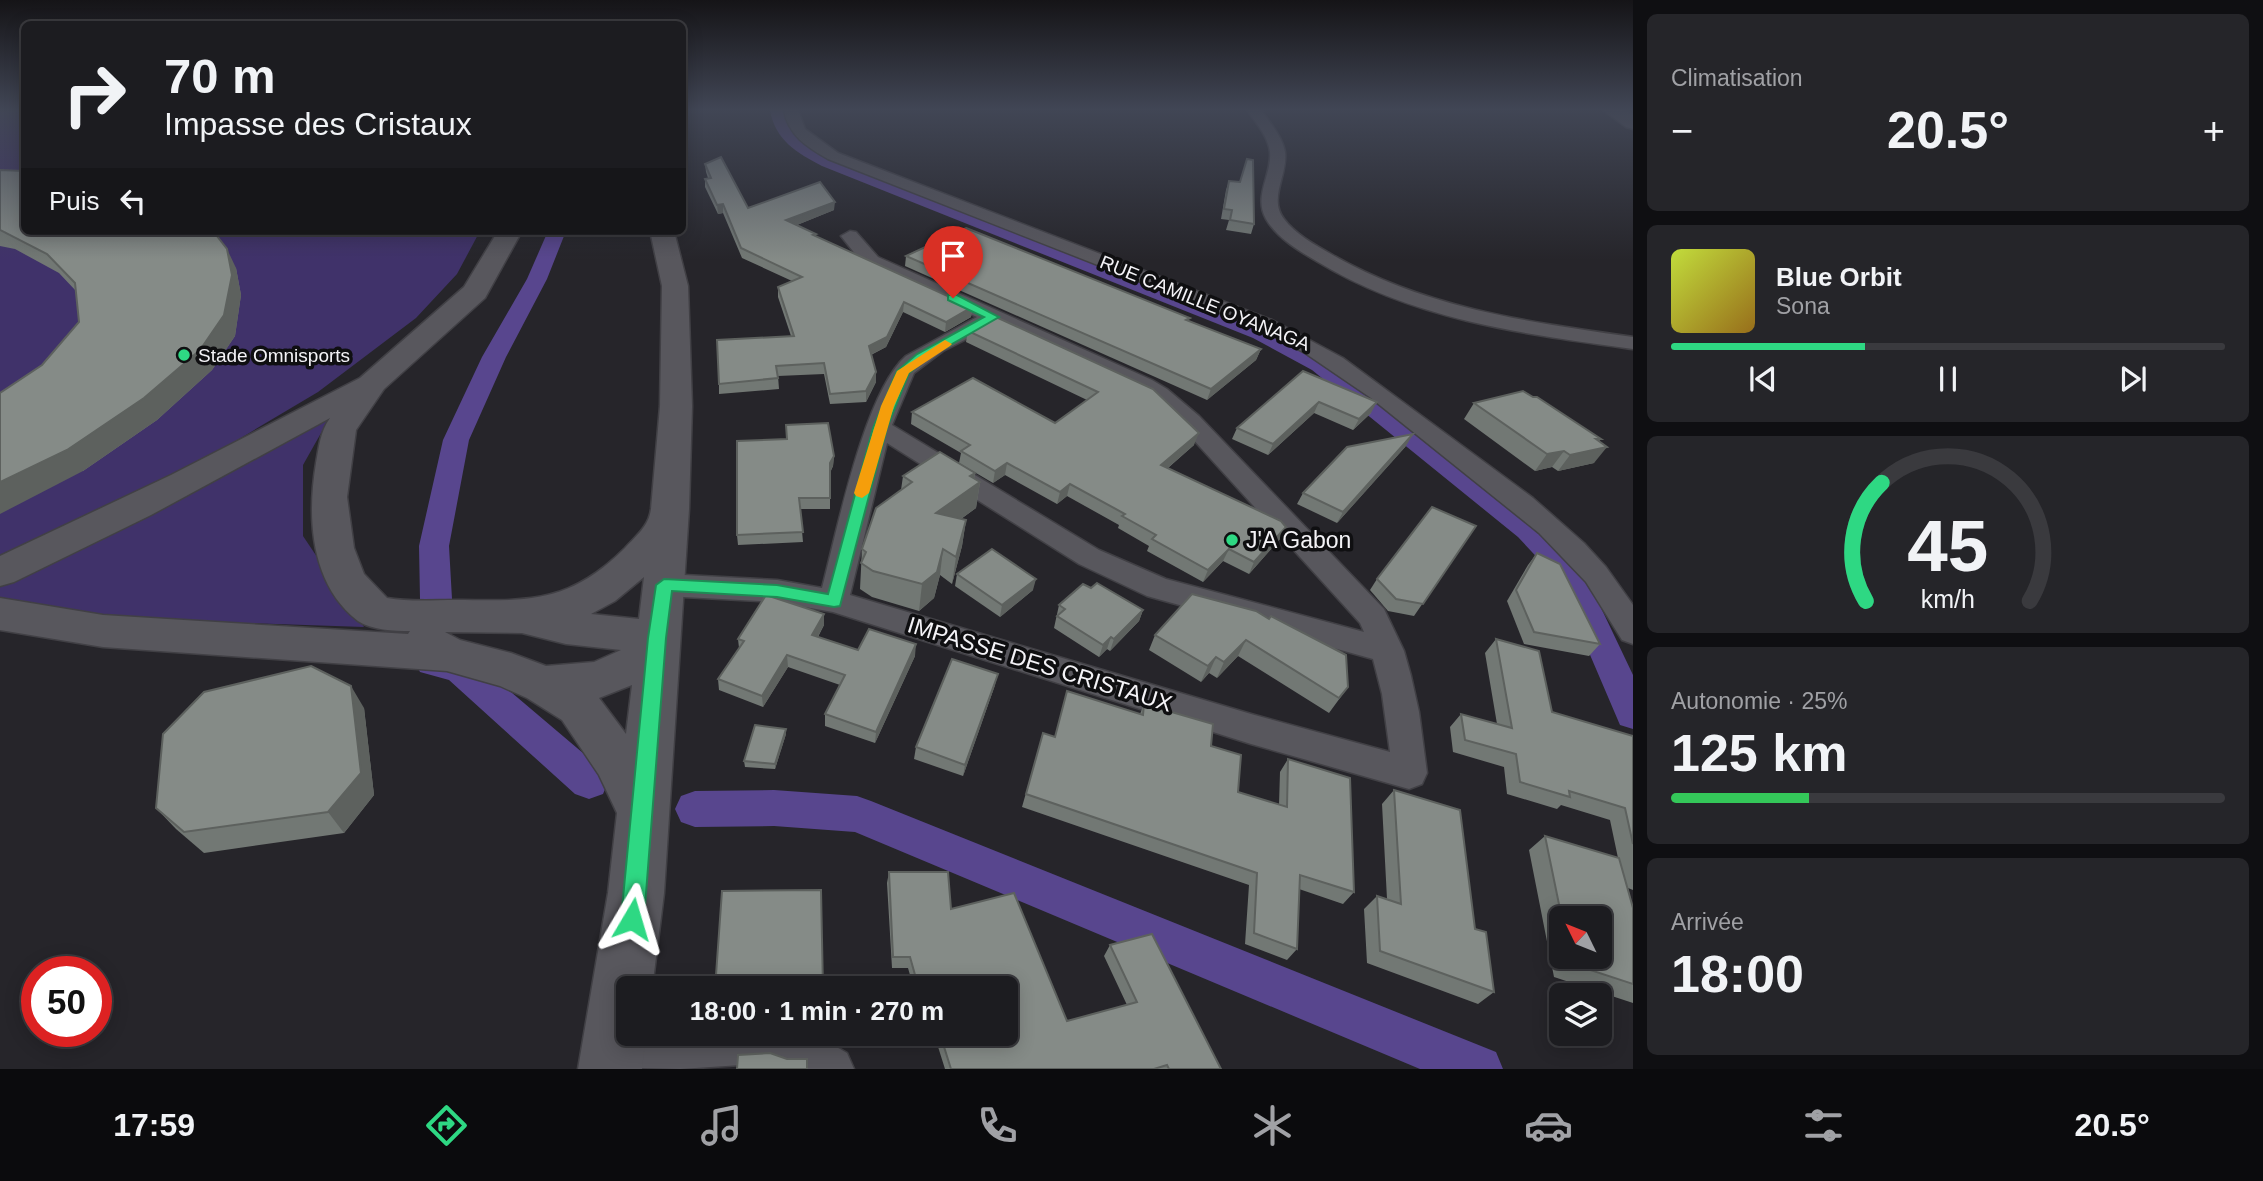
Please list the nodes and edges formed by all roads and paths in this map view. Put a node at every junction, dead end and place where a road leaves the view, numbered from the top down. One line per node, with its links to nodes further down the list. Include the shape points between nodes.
1 (843, 160): 17 (street, RUE CAMILLE OYANAGA, via 1265,324 1315,348 1561,536 1594,570)
2 (1276, 160): 7 (street, via 1268,194 1273,217 1336,267 1384,289 1478,319)
3 (508, 235): 8 (main road, via 463,305)
4 (663, 235): 10 (main road, via 675,286 676,323 676,406)
5 (850, 236): 6 (street, via 871,261)
6 (993, 317): 9 (street, via 903,371); 19 (street, via 1159,394 1332,570 1373,617)
7 (1633, 343)
8 (373, 382): 11 (main road, via 251,449); 15 (main road, via 339,430 329,497 334,548 346,580 374,611)
9 (880, 428): 13 (street); 19 (street, via 1122,573 1158,588)
10 (667, 524): 12 (main road); 16 (main road, via 648,550 604,588 572,605)
11 (0, 572)
12 (664, 585): 13 (street, IMPASSE DES CRISTAUX, via 777,591); 18 (main road)
13 (834, 601): 19 (street, IMPASSE DES CRISTAUX, via 1409,773 1405,712)
14 (0, 614): 20 (main road, via 103,631)
15 (394, 615): 16 (main road); 20 (main road)
16 (522, 617): 18 (main road)
17 (1633, 632)
18 (656, 646): 21 (main road, via 599,680); 22 (main road)
19 (1388, 652)
20 (447, 654): 21 (main road, via 511,671)
21 (542, 685): 22 (main road, via 578,706 617,760)
22 (642, 810): 23 (main road, via 636,893)
23 (612, 1060): 24 (street, via 772,1040)
24 (831, 1069)

